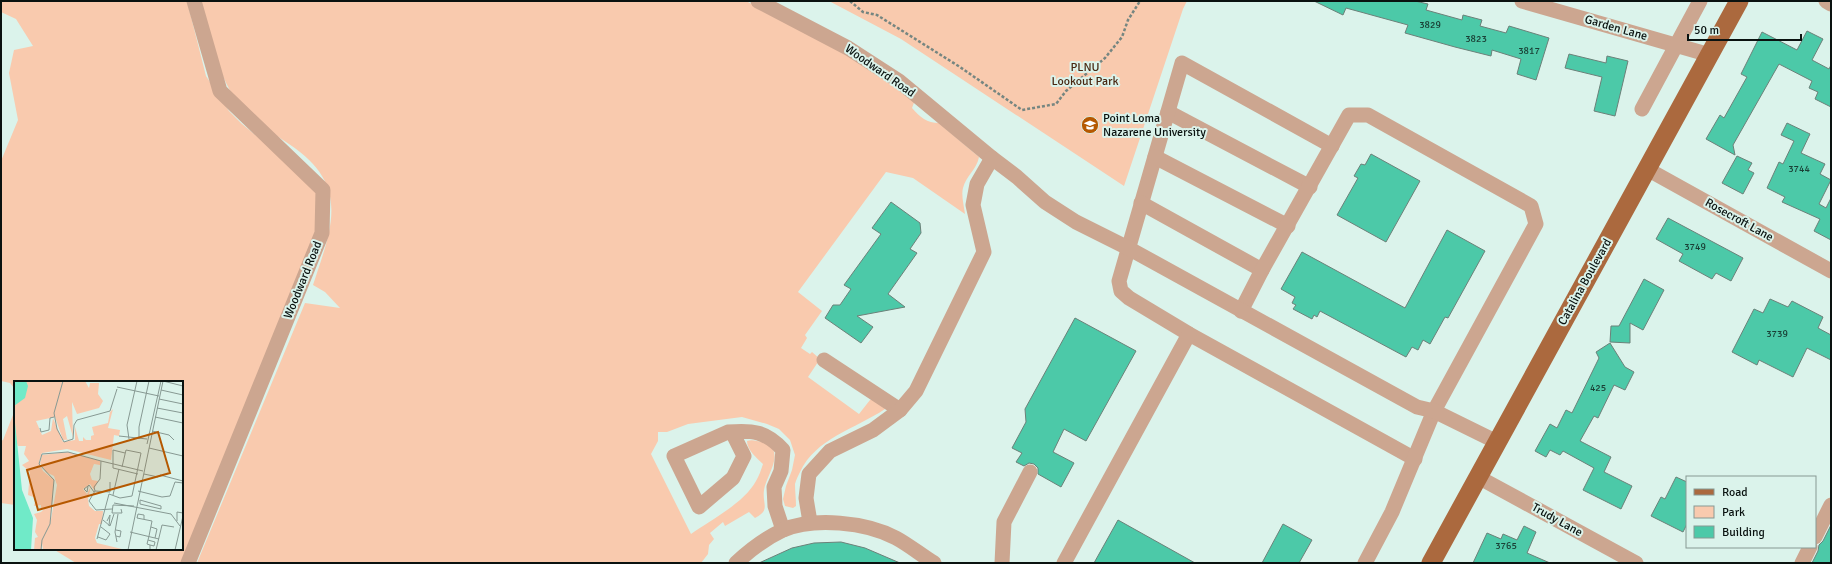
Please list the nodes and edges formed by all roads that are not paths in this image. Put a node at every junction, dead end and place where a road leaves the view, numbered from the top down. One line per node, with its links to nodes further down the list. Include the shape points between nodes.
1 (194, 1): 38 (street, Woodward Road, via 220,91 323,190 322,233)
2 (758, 1): 15 (street, Woodward Road, via 848,48 899,81)
3 (1522, 1): 8 (street, Garden Lane)
4 (1700, 1): 9 (street)
5 (1739, 1): 10 (main road, Catalina Boulevard)
6 (1826, 1): 7 (street)
7 (1831, 4)
8 (1560, 6): 9 (street, Garden Lane)
9 (1676, 45): 10 (street, Garden Lane); 11 (street)
10 (1710, 55): 16 (main road, Catalina Boulevard)
11 (1642, 109)
12 (1168, 112): 13 (street, via 1182,64); 14 (street); 17 (street)
13 (1332, 146): 17 (street); 27 (street, via 1349,115 1368,115 1531,206 1536,224)
14 (1154, 157): 18 (street); 19 (street)
15 (992, 158): 20 (street, Woodward Road, via 1018,176 1045,202 1076,222); 26 (street, via 977,184 973,205 984,252 916,391)
16 (1647, 169): 22 (street, Rosecroft Lane); 29 (main road, Catalina Boulevard)
17 (1310, 187): 19 (street)
18 (1141, 203): 20 (street); 21 (street)
19 (1288, 226): 21 (street)
20 (1128, 248): 23 (street, Woodward Road); 24 (street, via 1119,281 1121,291)
21 (1262, 270): 23 (street)
22 (1831, 271)
23 (1241, 311): 27 (street, Woodward Road, via 1417,407)
24 (1189, 334): 30 (street); 42 (street)
25 (824, 360): 26 (street)
26 (900, 410): 34 (street, via 872,430 830,451 809,474 806,498)
27 (1434, 411): 29 (street, Woodward Road); 30 (street)
28 (732, 432): 28 (street, via 744,456 733,478 699,507 674,456); 35 (street, via 750,431 773,439 782,450 781,471 774,487 774,506)
29 (1497, 442): 32 (main road, Catalina Boulevard)
30 (1415, 459): 43 (street, via 1392,512)
31 (1030, 472): 41 (street, via 1004,522)
32 (1478, 477): 44 (main road, Catalina Boulevard); 45 (street, Trudy Lane)
33 (1831, 505): 36 (street)
34 (810, 522): 35 (street); 40 (street, via 859,525 895,537)
35 (784, 530): 39 (street, via 752,549)
36 (1816, 535)
37 (1810, 548): 46 (street)
38 (188, 563)
39 (736, 563)
40 (934, 563)
41 (1002, 563)
42 (1064, 563)
43 (1365, 563)
44 (1430, 563)
45 (1636, 563)
46 (1802, 563)

